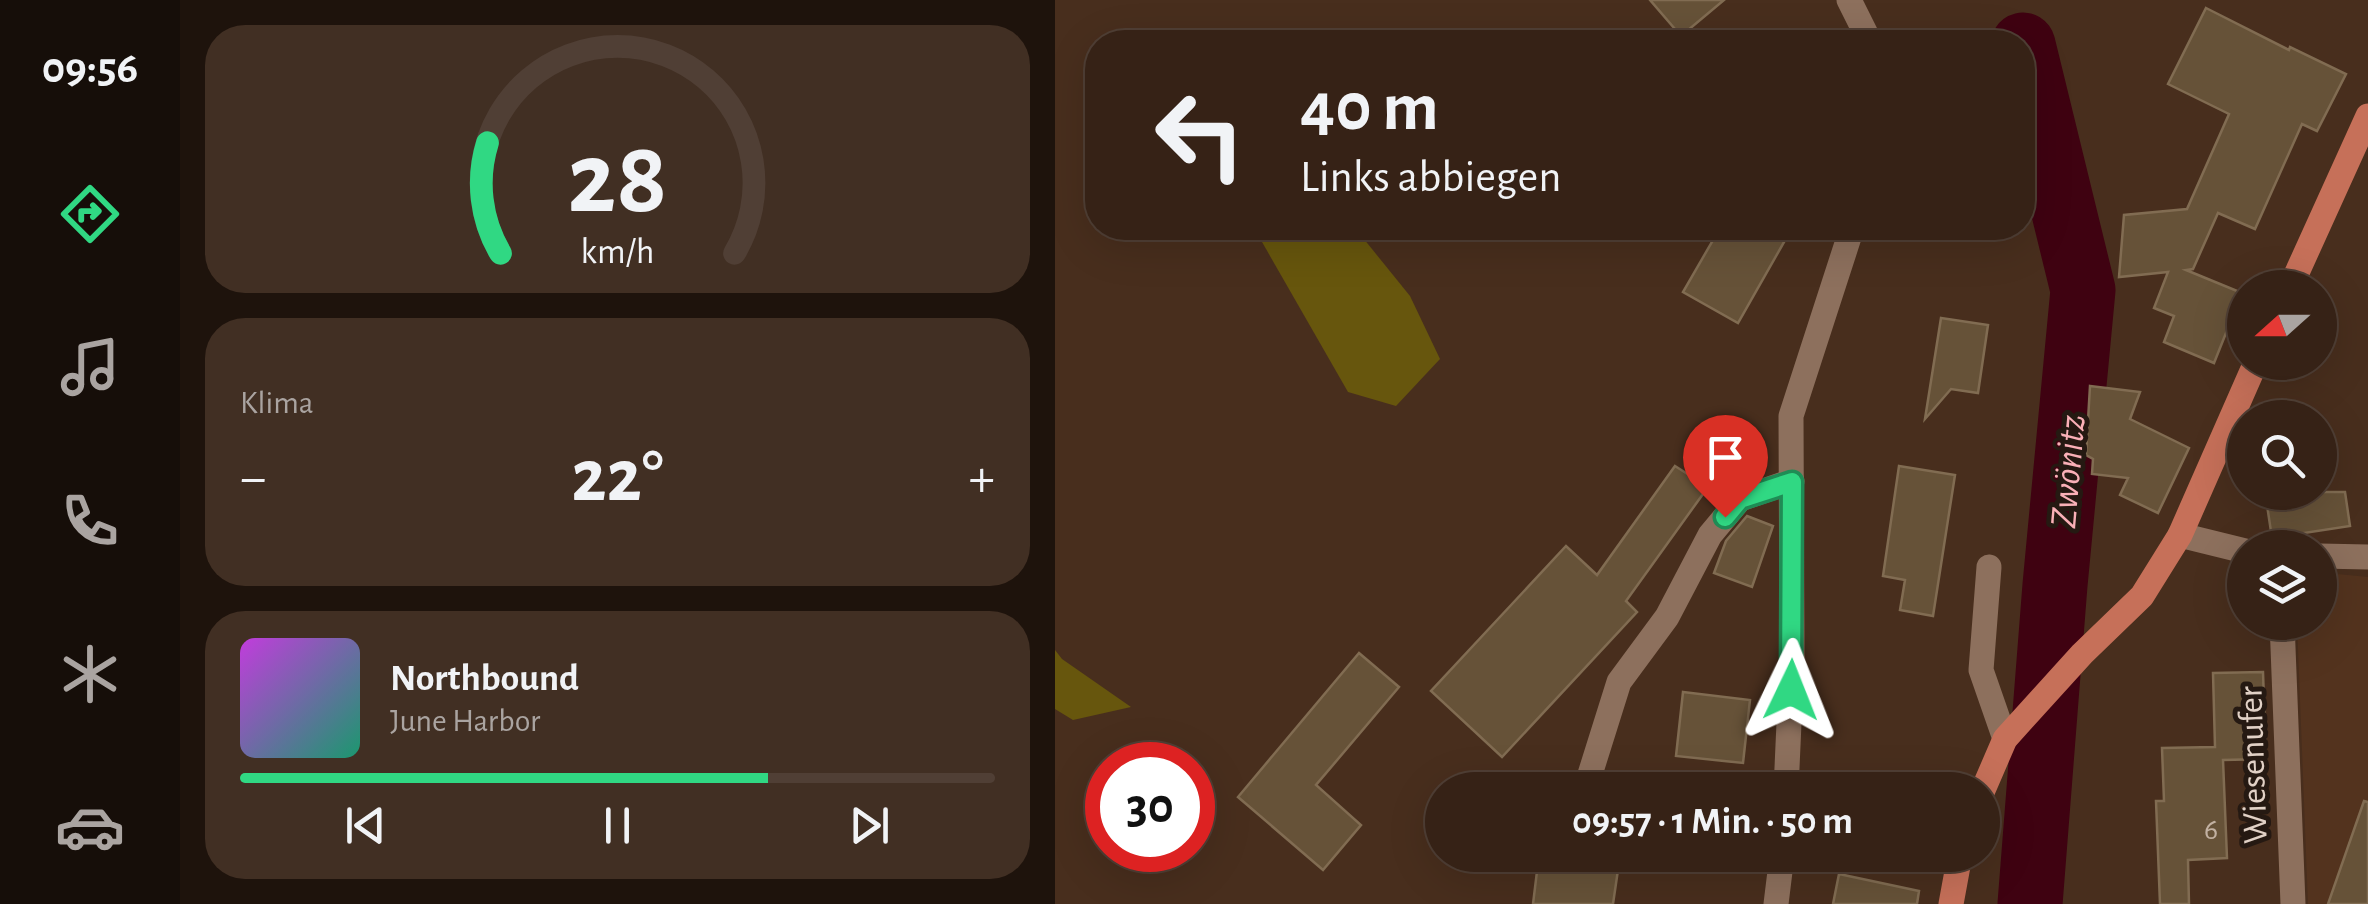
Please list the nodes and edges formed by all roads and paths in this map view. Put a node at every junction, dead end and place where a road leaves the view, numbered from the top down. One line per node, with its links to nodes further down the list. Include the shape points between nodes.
1 (1849, 0): 2 (street)
2 (1864, 30)
3 (2365, 133): 5 (main road)
4 (1848, 240): 7 (street, via 1791,416)
5 (2299, 270)
6 (2249, 380): 8 (main road)
7 (1792, 482): 15 (street, via 1740,499 1711,535 1667,617 1619,682); 16 (street)
8 (2180, 535): 9 (street); 14 (main road, via 2142,596)
9 (2227, 547)
10 (2337, 556): 11 (street)
11 (2368, 557)
12 (1989, 567): 14 (street, via 1981,670)
13 (2282, 640): 22 (street, Wiesenufer)
14 (2005, 739): 17 (main road)
15 (1591, 772)
16 (1787, 772)
17 (1991, 772)
18 (1780, 872): 20 (street)
19 (1957, 872): 21 (main road)
20 (1776, 904)
21 (1951, 904)
22 (2293, 904)

